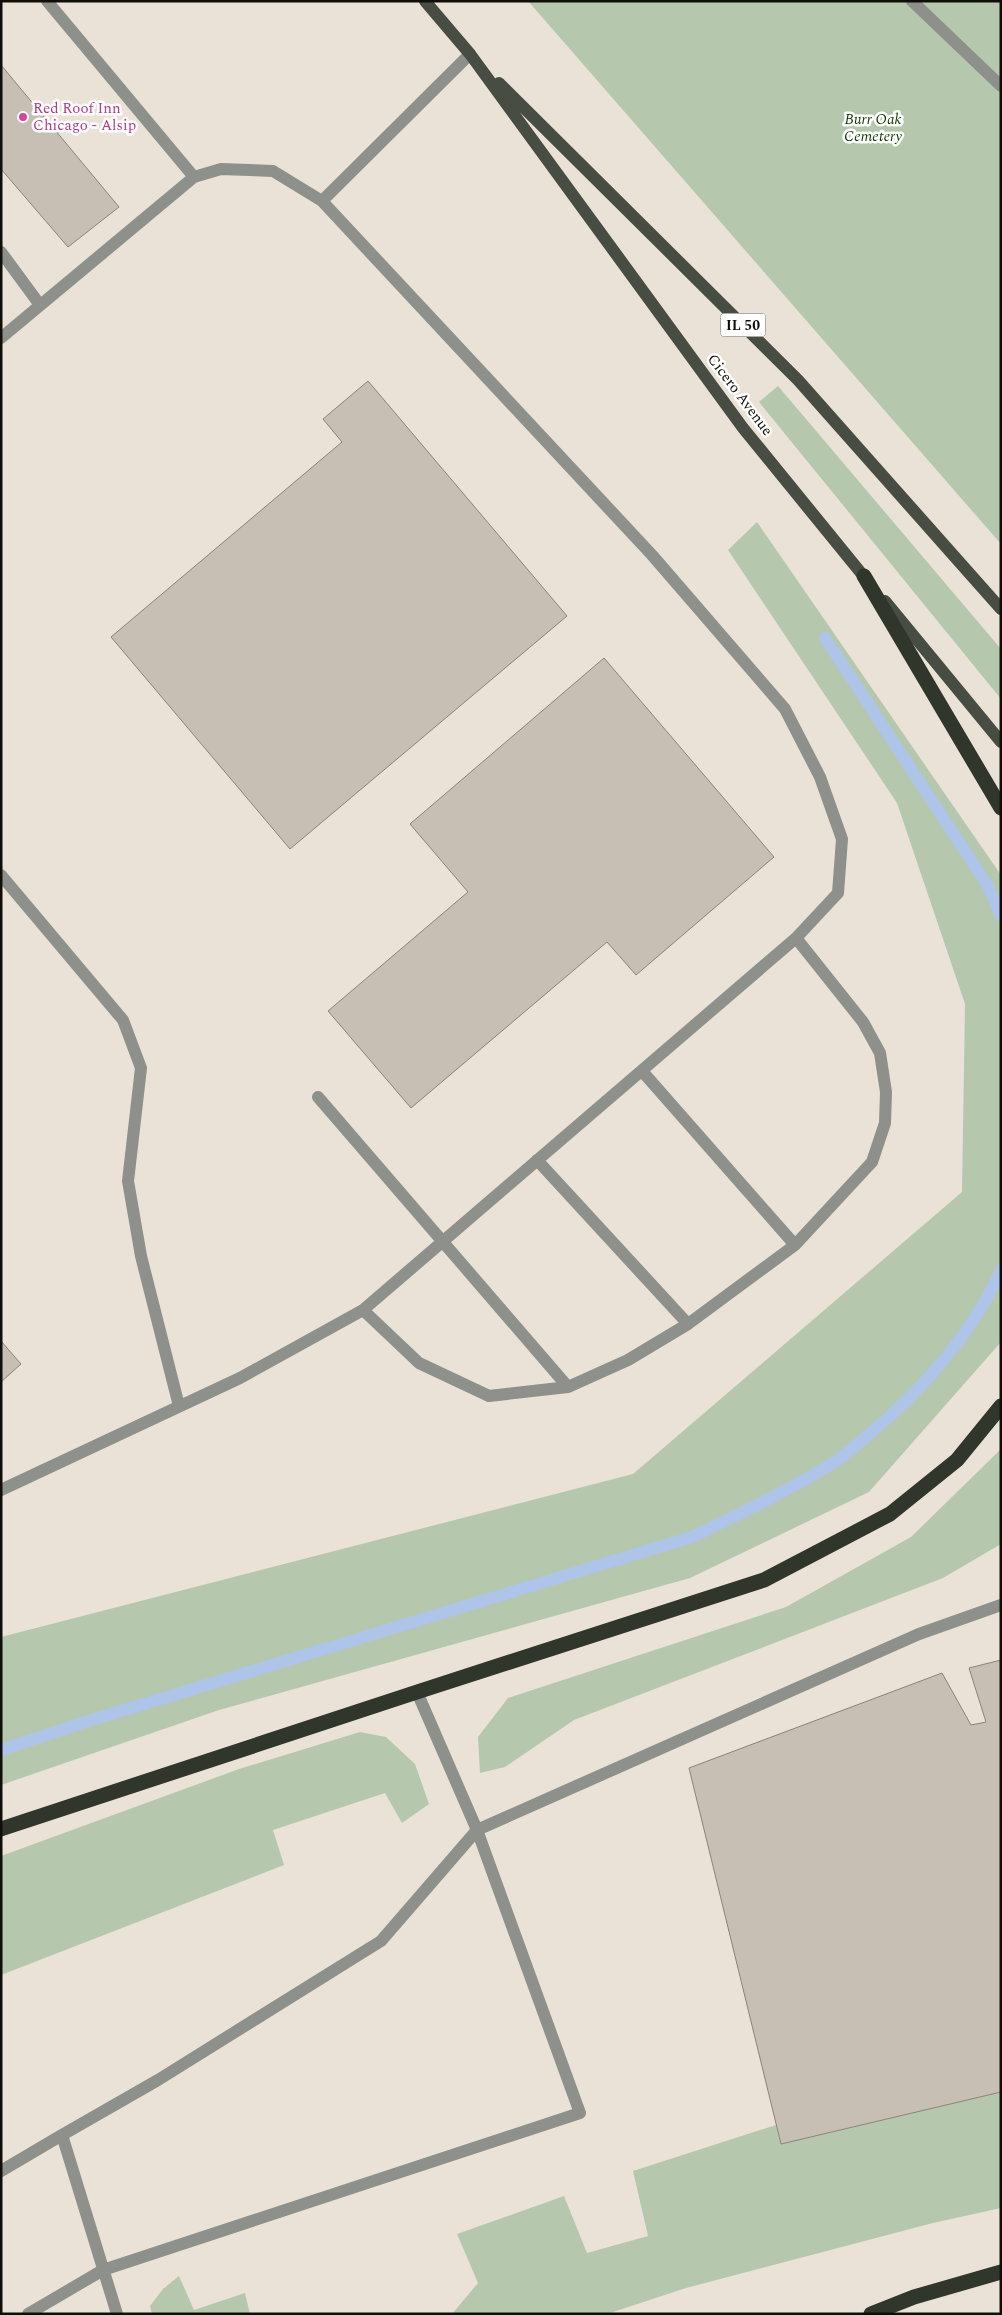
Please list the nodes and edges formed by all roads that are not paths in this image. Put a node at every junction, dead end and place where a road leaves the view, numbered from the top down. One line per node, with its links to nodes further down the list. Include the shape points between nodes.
1 (47, 1): 6 (lane)
2 (425, 1): 4 (main road, Cicero Avenue / IL 50)
3 (919, 3): 5 (lane)
4 (470, 54): 7 (lane); 11 (main road, Cicero Avenue / IL 50, via 743,428); 12 (main road, Cicero Avenue / IL 50, via 798,380)
5 (1001, 86)
6 (194, 177): 7 (lane, via 221,168 273,171); 9 (lane)
7 (322, 201): 16 (lane, via 652,554 785,709 820,776 842,839 838,893)
8 (1, 252): 9 (lane)
9 (40, 305): 10 (lane)
10 (1, 338)
11 (864, 576): 13 (main road, Cicero Avenue / IL 50); 14 (highway)
12 (1001, 609)
13 (1001, 742)
14 (1001, 808)
15 (1, 875): 25 (lane, via 123,1020 142,1068 128,1182 141,1256)
16 (796, 938): 17 (lane); 21 (lane, via 863,1022 880,1053 886,1092 885,1123 872,1162)
17 (642, 1071): 19 (lane); 21 (lane)
18 (318, 1097): 20 (lane)
19 (537, 1160): 20 (lane); 23 (lane)
20 (443, 1240): 22 (lane); 24 (lane)
21 (795, 1245): 23 (lane)
22 (363, 1310): 24 (lane, via 419,1363 489,1396); 25 (lane, via 240,1378)
23 (688, 1324): 24 (lane, via 628,1360)
24 (568, 1387)
25 (179, 1406): 27 (lane)
26 (1001, 1406): 29 (highway, via 957,1460 890,1514 764,1580)
27 (1, 1490)
28 (1001, 1605): 31 (lane, via 919,1634)
29 (417, 1692): 30 (highway); 31 (lane)
30 (1, 1829)
31 (477, 1830): 32 (lane, via 381,1942 158,2080); 34 (lane, via 580,2113)
32 (62, 2135): 33 (lane); 34 (lane)
33 (1, 2171)
34 (103, 2270): 36 (lane); 37 (lane)
35 (1001, 2272): 38 (highway, via 914,2297)
36 (28, 2314)
37 (117, 2314)
38 (871, 2314)

